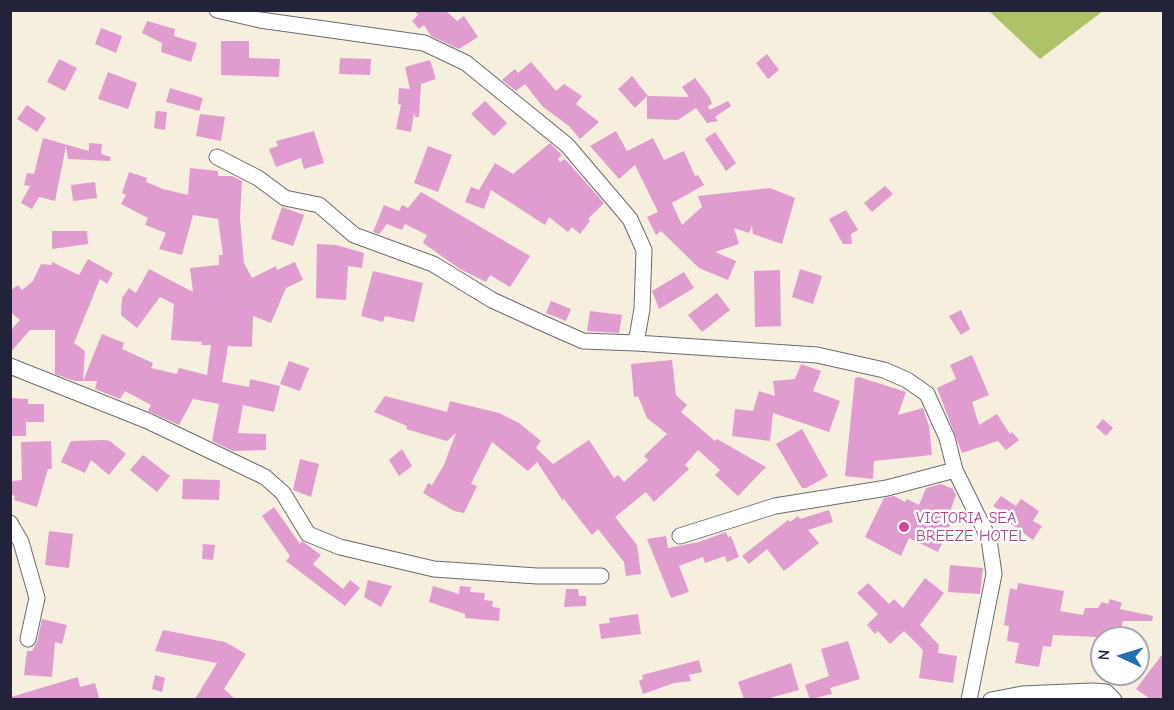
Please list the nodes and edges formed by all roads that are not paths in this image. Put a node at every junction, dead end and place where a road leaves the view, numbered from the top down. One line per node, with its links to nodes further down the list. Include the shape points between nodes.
1 (217, 10): 3 (street, via 424,44 466,63 508,96 567,145 639,234 644,250 642,309)
2 (217, 157): 3 (street, via 258,178 285,198 319,205 354,235 433,264 492,300 550,327 583,341)
3 (636, 343): 5 (street, via 817,355 884,370 927,394 947,438)
4 (10, 366): 8 (street, via 148,421 265,477 283,493 308,534 340,547 434,569)
5 (955, 470): 7 (street, via 887,488 775,506); 10 (street, via 989,539 994,574)
6 (10, 523): 9 (street, via 21,542 37,598)
7 (680, 536)
8 (601, 576)
9 (28, 639)
10 (969, 699)
11 (991, 699): 12 (street, via 1092,691 1106,692)
12 (1114, 699)

